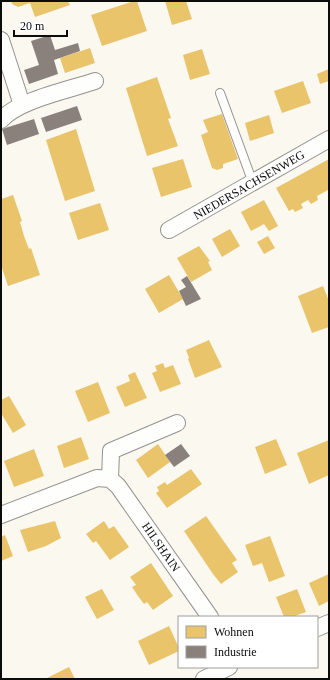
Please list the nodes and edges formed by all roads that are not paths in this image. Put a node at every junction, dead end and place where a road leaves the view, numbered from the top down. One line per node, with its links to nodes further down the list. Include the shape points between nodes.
1 (1, 40): 4 (street)
2 (95, 81): 4 (street)
3 (220, 93): 7 (lane)
4 (22, 105): 5 (street)
5 (1, 120)
6 (329, 139): 7 (street, NIEDERSACHSENWEG)
7 (253, 183): 8 (street, NIEDERSACHSENWEG)
8 (169, 230)
9 (178, 423): 10 (street, via 111,452)
10 (110, 479): 11 (street, via 97,478); 12 (street, HILSHAIN, via 118,486)
11 (1, 515)
12 (209, 616)
13 (329, 623): 14 (street)
14 (318, 628)
15 (227, 668): 16 (street)
16 (204, 679)

